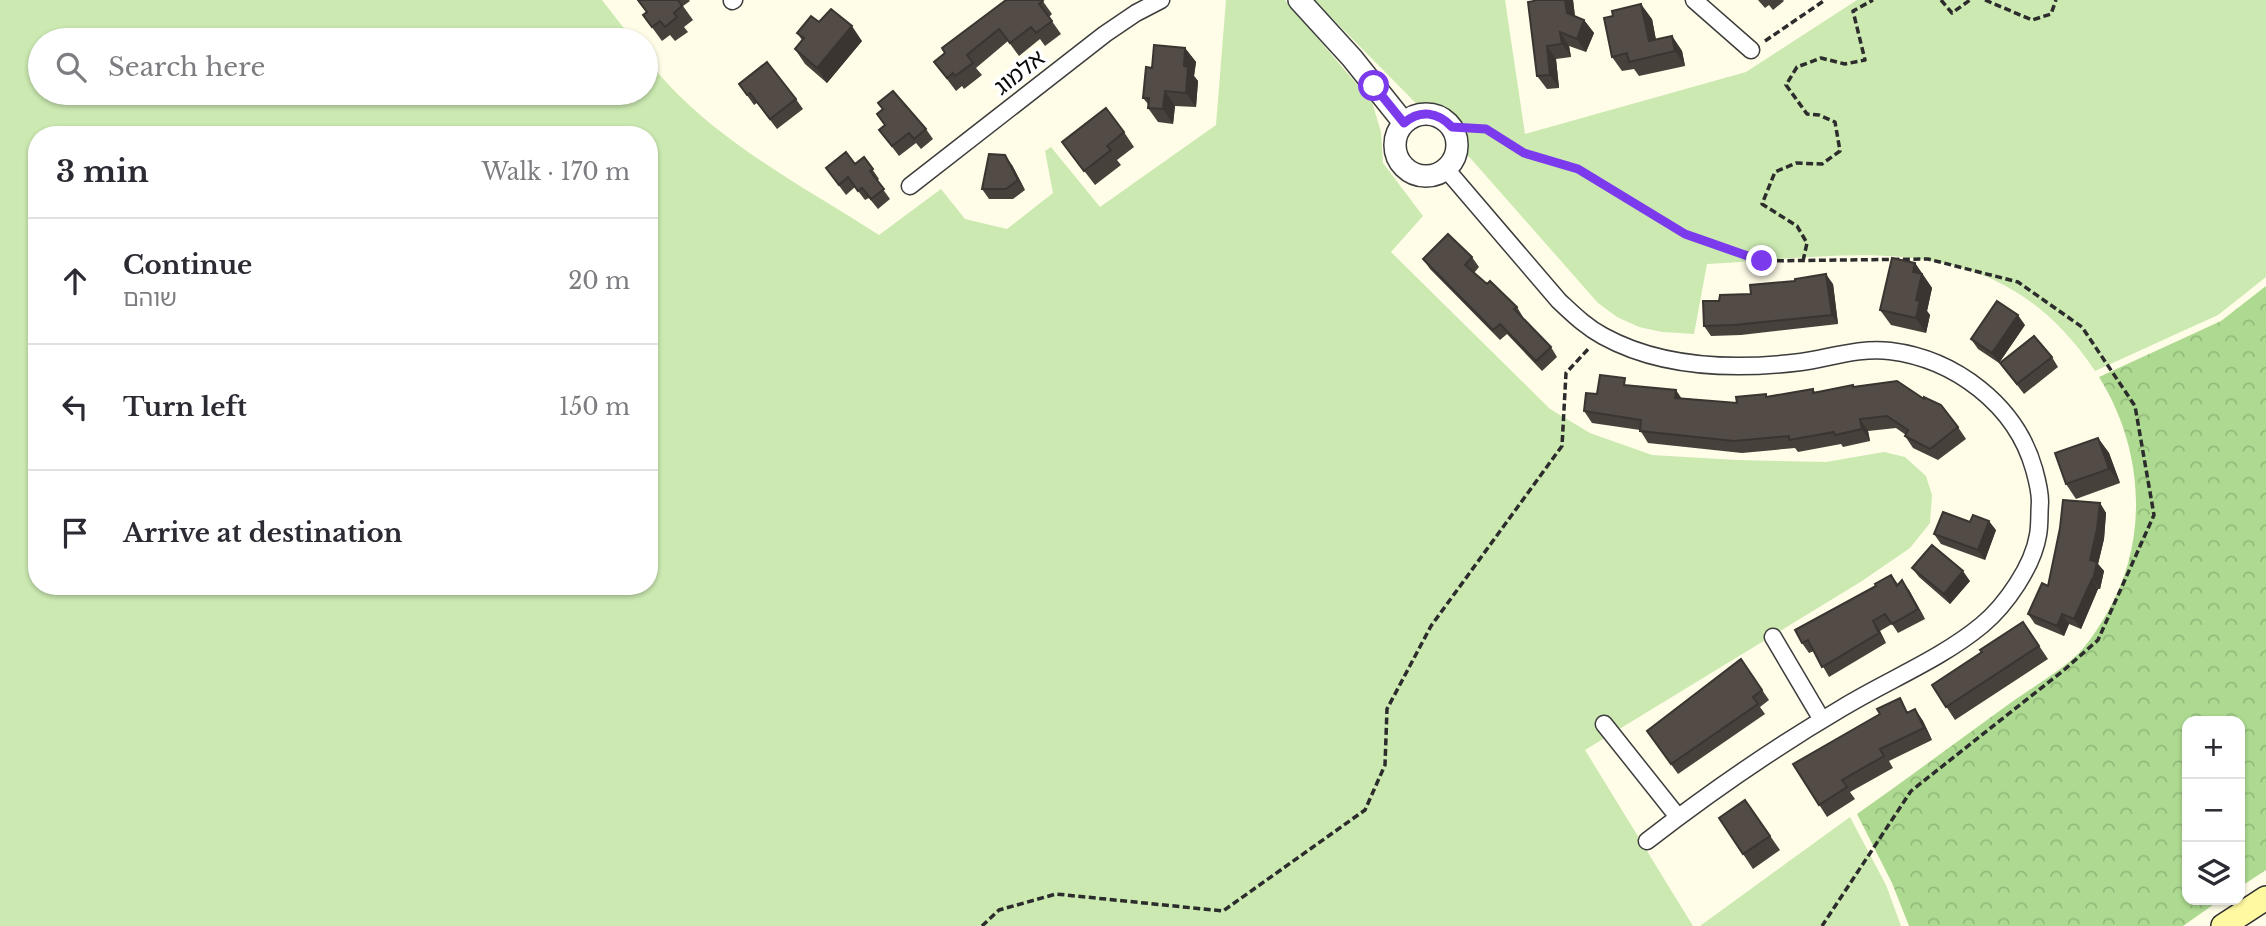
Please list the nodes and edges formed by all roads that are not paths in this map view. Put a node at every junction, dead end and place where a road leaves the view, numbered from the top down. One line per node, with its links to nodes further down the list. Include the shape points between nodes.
1 (1161, 0): 7 (street, אלמוג, via 1105,34)
2 (1299, 0): 5 (street)
3 (1694, 0): 4 (street)
4 (1751, 50)
5 (1404, 123): 6 (street, via 1395,138 1403,167 1421,176); 6 (street, via 1426,114 1452,127 1458,147)
6 (1446, 169): 9 (street, via 1559,301 1602,336 1629,348 1722,365 1785,364 1888,351 1933,360 1972,382 2005,413 2028,450 2040,492 2038,537 2020,582 1983,624)
7 (910, 186)
8 (1773, 637): 9 (street)
9 (1822, 720): 11 (street)
10 (1604, 724): 11 (street)
11 (1678, 817): 12 (street)
12 (1647, 841)
13 (2266, 898): 14 (main road)
14 (2223, 926)

